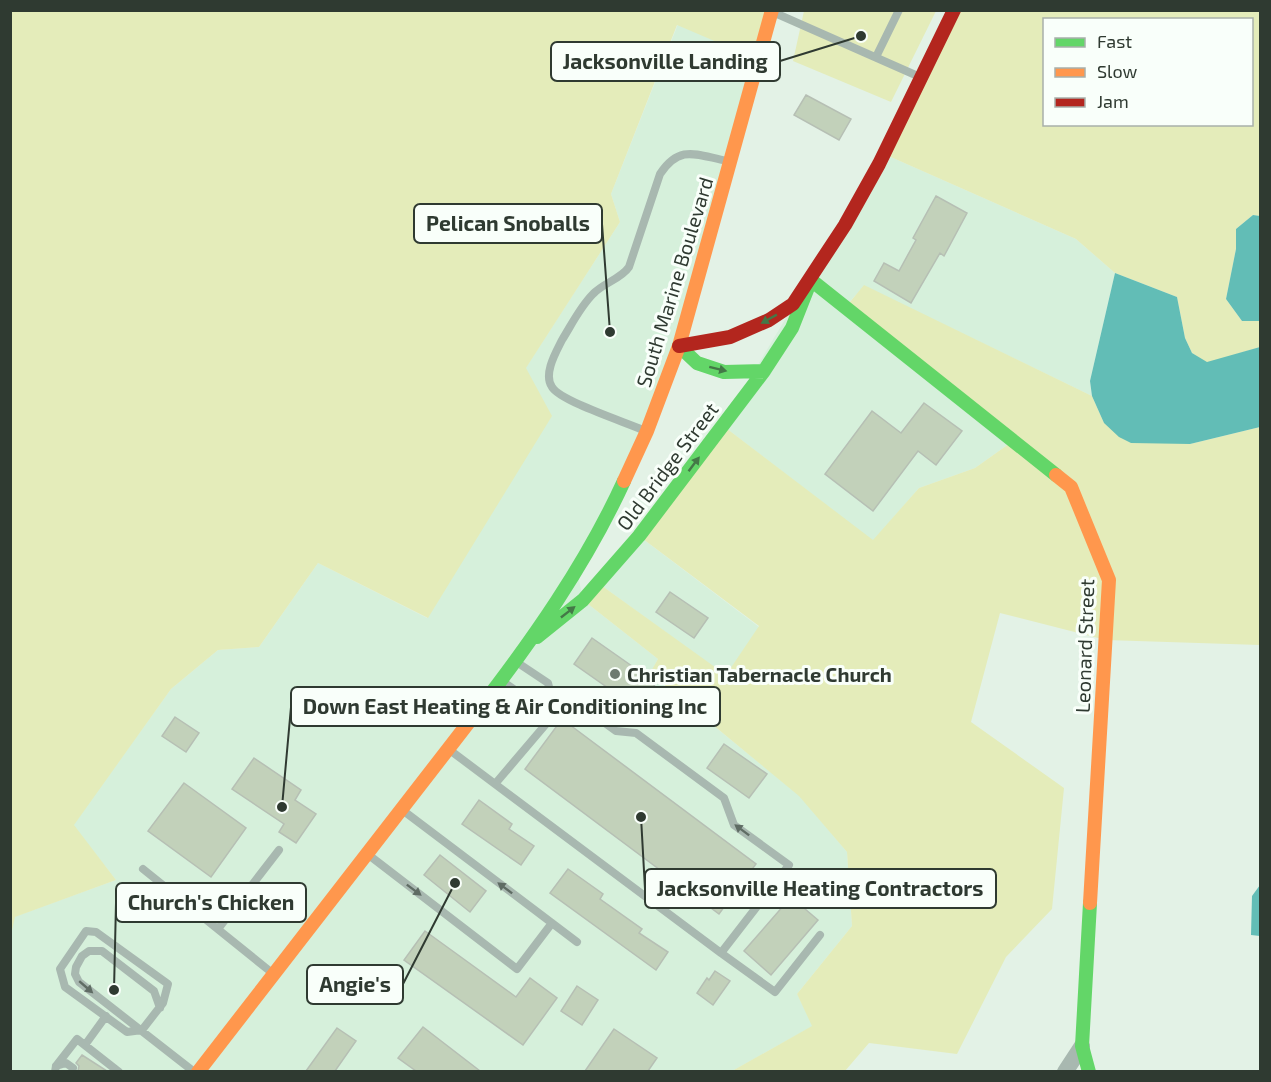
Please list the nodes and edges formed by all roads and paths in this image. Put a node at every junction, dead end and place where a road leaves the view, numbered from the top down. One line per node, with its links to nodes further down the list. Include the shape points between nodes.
1 (899, 10): 4 (lane)
2 (954, 10): 5 (main road, Old Bridge Street)
3 (772, 11): 4 (lane); 6 (main road, South Marine Boulevard)
4 (876, 57): 5 (lane)
5 (921, 78): 7 (main road, Old Bridge Street, via 879,164)
6 (730, 161): 8 (main road, South Marine Boulevard); 10 (lane, via 686,153 669,161 660,174 629,267 594,293 580,309 556,351 548,375 551,387 563,397)
7 (811, 280): 8 (main road, Old Bridge Street, one-way to 8, via 793,304 769,320 730,338); 9 (main road, Old Bridge Street, via 792,328); 30 (main road, Leonard Street, via 1071,487 1109,580)
8 (679, 346): 9 (main road, one-way to 9, via 697,363 724,372); 10 (main road, South Marine Boulevard)
9 (764, 371): 11 (main road, Old Bridge Street, one-way to 9, via 583,600 639,536)
10 (647, 431): 11 (main road, South Marine Boulevard, via 577,570)
11 (518, 655): 12 (main road, South Marine Boulevard); 13 (lane, via 548,683)
12 (501, 681): 13 (lane, via 535,704); 14 (main road, South Marine Boulevard)
13 (556, 705): 15 (lane); 24 (lane, one-way to 13, via 789,865 734,825 724,798 636,733 616,730 569,697)
14 (448, 749): 15 (lane); 16 (main road, South Marine Boulevard)
15 (495, 784): 24 (lane)
16 (403, 810): 18 (main road, South Marine Boulevard); 20 (lane, one-way to 16)
17 (279, 850): 21 (lane)
18 (368, 855): 20 (lane, one-way to 20, via 518,969); 25 (main road, South Marine Boulevard)
19 (143, 869): 21 (lane)
20 (552, 923): 23 (lane)
21 (218, 929): 25 (lane)
22 (820, 935): 24 (lane, via 775,992)
23 (577, 942)
24 (721, 953)
25 (274, 974): 34 (main road, South Marine Boulevard)
26 (160, 1008): 27 (lane, via 168,984 96,932 86,931 60,969 65,987); 28 (lane); 28 (lane, one-way to 28, via 154,991 102,951 89,951 82,956 75,974 79,982)
27 (106, 1016): 28 (lane, via 127,1032); 29 (lane)
28 (142, 1030): 34 (lane)
29 (81, 1042): 32 (lane); 33 (lane)
30 (1082, 1046): 35 (street); 36 (main road, Leonard Street)
31 (73, 1068): 32 (lane, via 66,1063)
32 (58, 1070)
33 (119, 1071)
34 (196, 1071)
35 (1065, 1071)
36 (1089, 1071)

